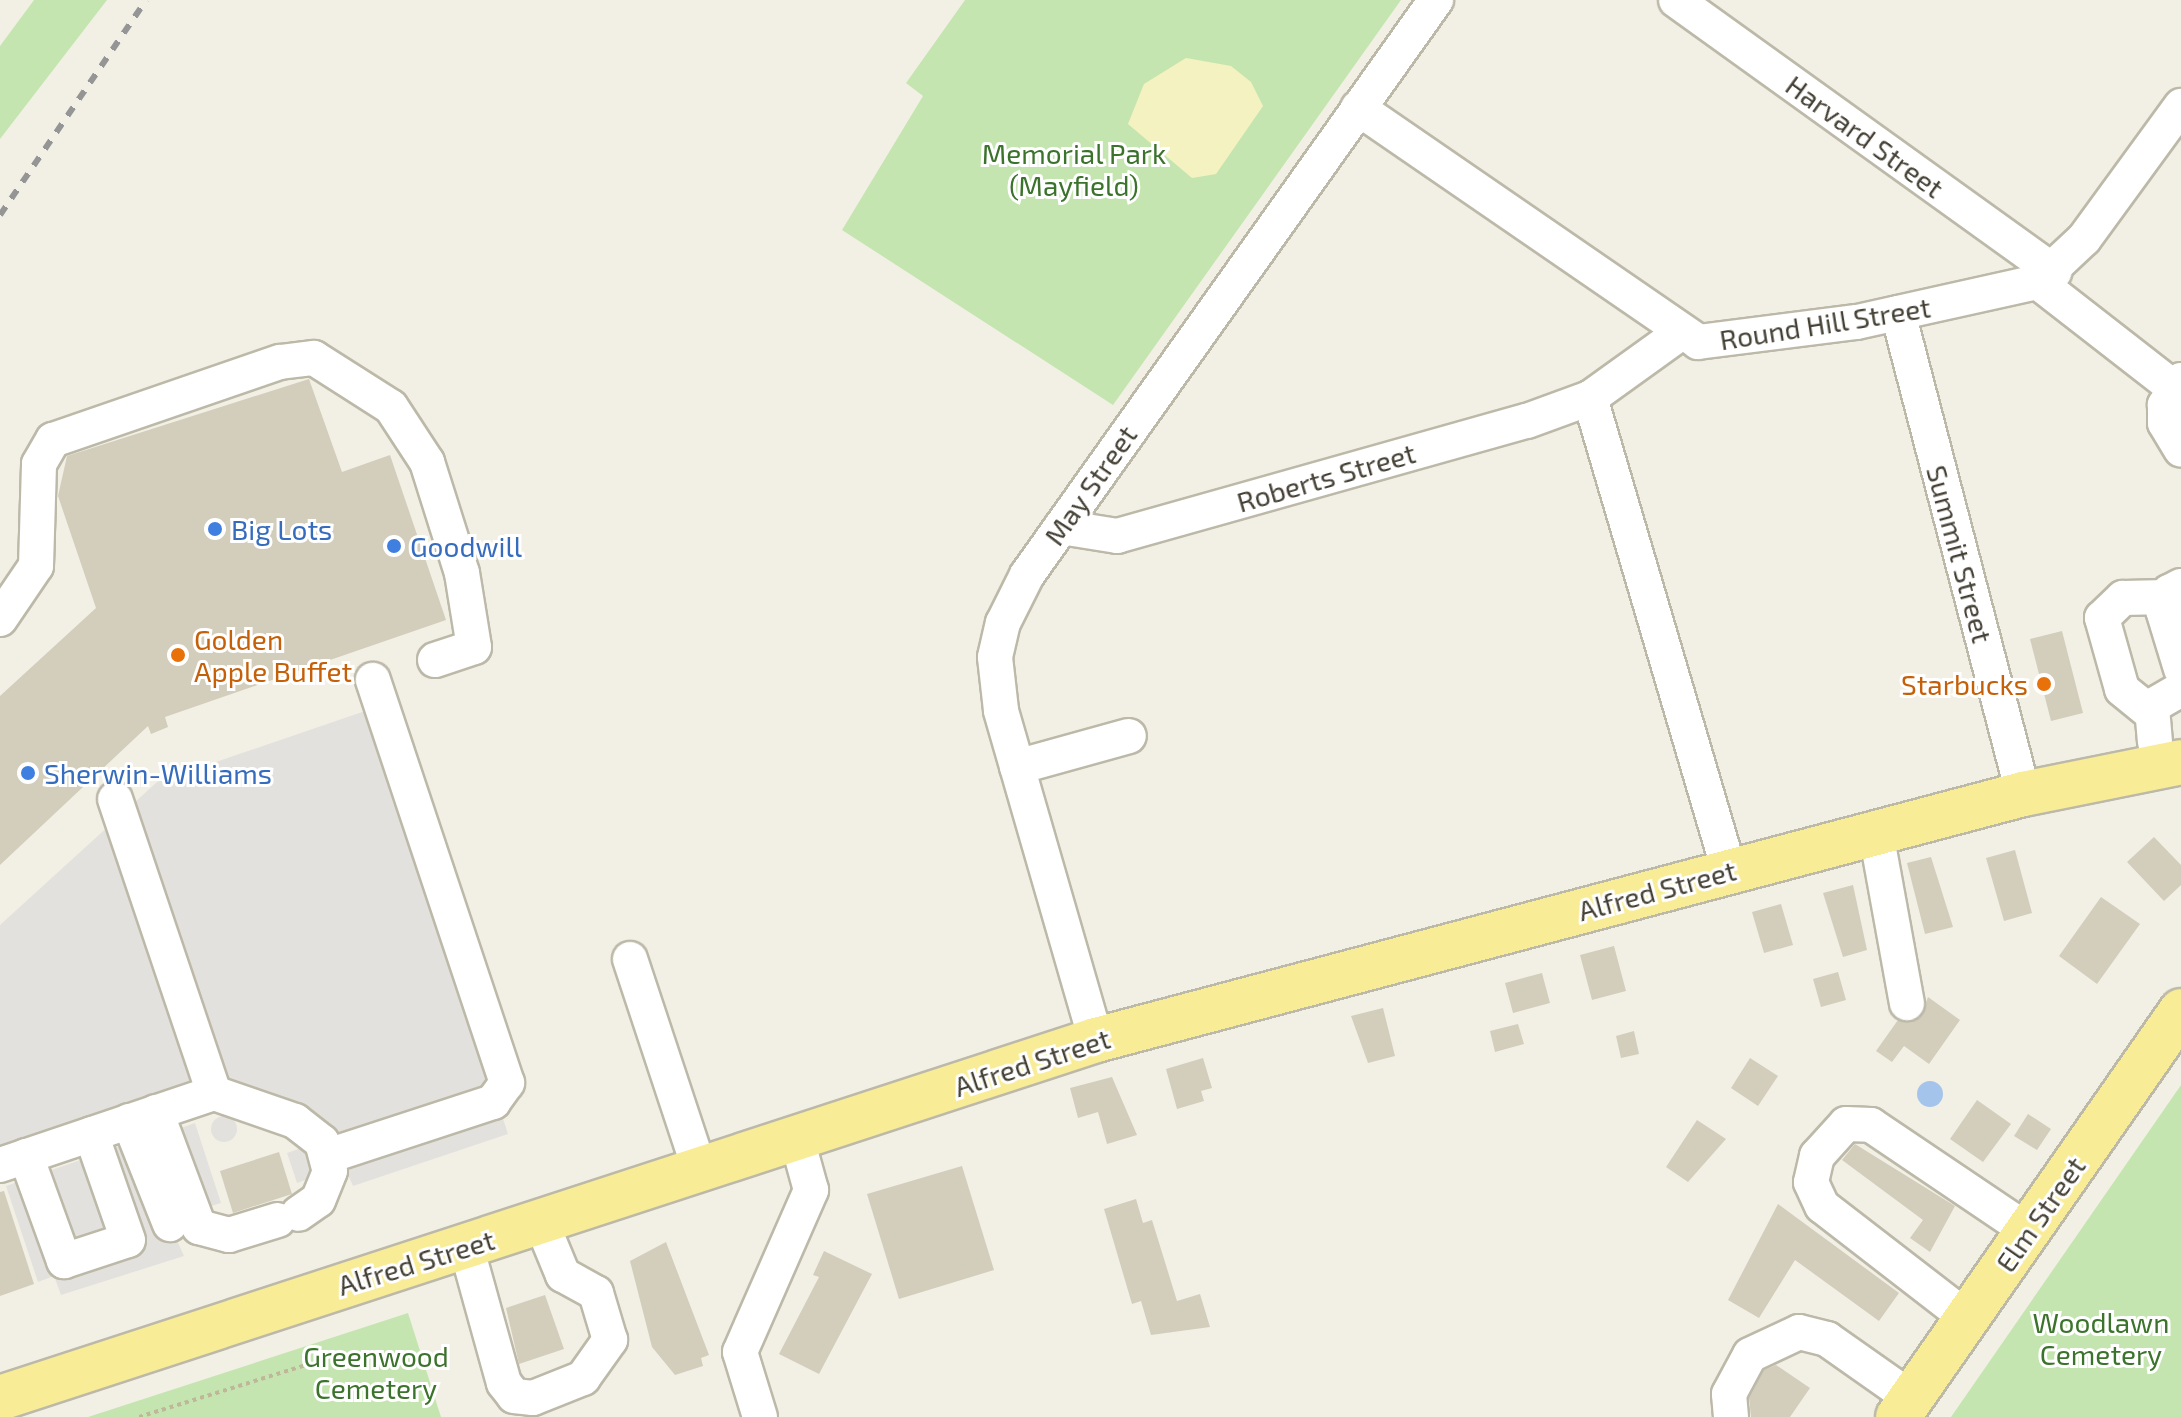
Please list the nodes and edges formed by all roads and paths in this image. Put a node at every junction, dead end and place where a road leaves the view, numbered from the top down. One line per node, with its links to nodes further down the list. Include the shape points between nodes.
1 (1436, 0): 4 (street, May Street)
2 (1676, 0): 5 (street, Harvard Street)
3 (2181, 106): 5 (street)
4 (1358, 108): 7 (street, Round Hill Street); 11 (street, May Street)
5 (2046, 277): 6 (street, Round Hill Street); 8 (street, Harvard Street)
6 (1898, 313): 7 (street, Round Hill Street, via 1719,341); 21 (street, Summit Street)
7 (1679, 334): 9 (street, Roberts Street)
8 (2178, 384): 10 (street, via 2165,423)
9 (1590, 398): 11 (street, Roberts Street, via 1117,536); 24 (street)
10 (2181, 450)
11 (1061, 527): 20 (street, May Street, via 1015,594 997,644 997,694)
12 (2174, 592): 15 (street, via 2163,610); 19 (street, via 2123,598 2102,618 2122,689)
13 (0, 619): 14 (street, via 36,566 39,464 53,440 280,362 314,358 391,407 411,443 407,466 474,647)
14 (435, 660)
15 (2181, 669)
16 (373, 680): 34 (street, via 507,1083 493,1102)
17 (2181, 689): 19 (street)
18 (1129, 736): 20 (street)
19 (2167, 738): 21 (main road, Alfred Street, via 2080,780)
20 (1017, 767): 28 (street, May Street)
21 (2023, 794): 23 (main road, Alfred Street)
22 (115, 799): 29 (street)
23 (1876, 833): 24 (main road, Alfred Street); 26 (street)
24 (1729, 871): 28 (main road, Alfred Street)
25 (630, 959): 35 (street)
26 (1907, 1003)
27 (2181, 1011): 38 (main road, Elm Street)
28 (1096, 1040): 32 (main road, Alfred Street)
29 (214, 1093): 30 (street); 34 (street, via 302,1124)
30 (142, 1117): 31 (street); 36 (street)
31 (91, 1134): 33 (street); 39 (street)
32 (797, 1139): 35 (main road, Alfred Street); 47 (street, via 811,1190 740,1352)
33 (13, 1161): 39 (street, via 64,1261)
34 (327, 1171): 36 (street, via 287,1213 215,1227)
35 (700, 1171): 37 (main road, Alfred Street)
36 (184, 1217): 39 (street)
37 (541, 1222): 40 (main road, Alfred Street); 44 (street, via 563,1275 596,1293 610,1340 583,1378)
38 (2028, 1231): 41 (main road, Elm Street); 41 (street, via 1871,1125 1846,1124 1817,1156 1811,1182 1822,1206)
39 (128, 1240)
40 (466, 1246): 43 (main road, Alfred Street); 44 (street)
41 (1967, 1318): 45 (main road, Elm Street)
42 (329, 1358): 46 (path)
43 (0, 1398)
44 (513, 1407)
45 (1905, 1408): 48 (street, via 1827,1339 1799,1332 1750,1355 1729,1394)
46 (139, 1417)
47 (760, 1417)
48 (1731, 1417)

